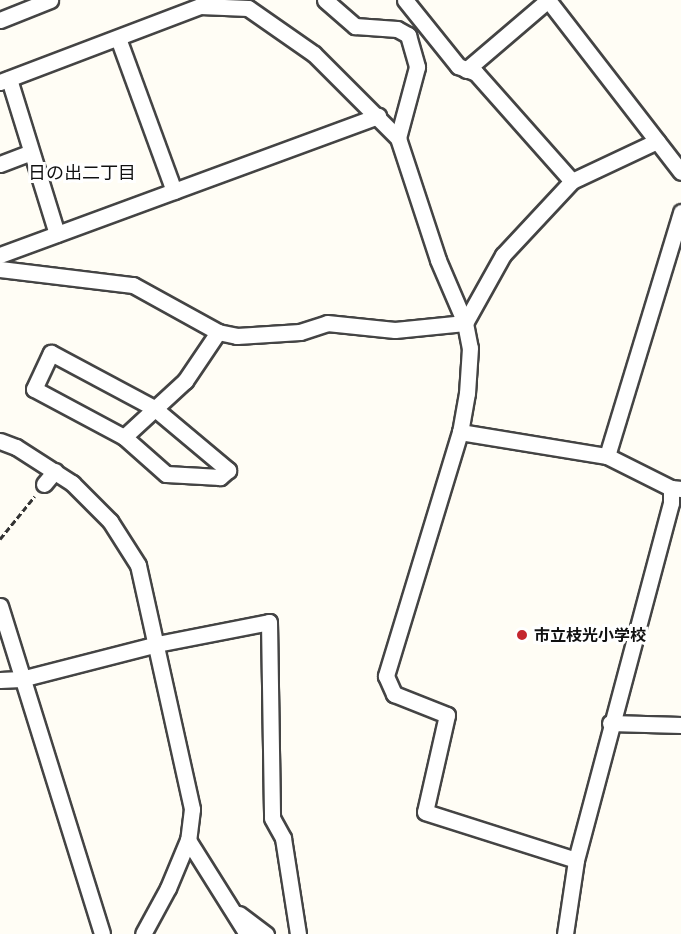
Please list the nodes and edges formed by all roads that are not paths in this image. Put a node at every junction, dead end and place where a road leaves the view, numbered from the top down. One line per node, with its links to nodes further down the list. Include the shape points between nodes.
1 (50, 0): 6 (street)
2 (325, 0): 11 (street, via 354,26 397,29 408,35 417,67)
3 (405, 0): 8 (street, via 458,66)
4 (548, 0): 8 (street); 12 (street)
5 (200, 3): 7 (street); 10 (street, via 248,8 314,54)
6 (0, 20)
7 (118, 38): 9 (street); 17 (street)
8 (466, 70): 16 (street, via 476,73)
9 (4, 80): 13 (street)
10 (378, 116): 11 (street); 17 (street)
11 (398, 138): 22 (street, via 438,260)
12 (657, 141): 15 (street); 16 (street)
13 (32, 152): 14 (street); 19 (street)
14 (0, 164)
15 (681, 172)
16 (572, 181): 22 (street, via 503,255)
17 (174, 191): 19 (street)
18 (681, 212): 28 (street)
19 (57, 234): 20 (street)
20 (0, 255)
21 (0, 269): 23 (street, via 133,285)
22 (465, 323): 23 (street, via 395,330 327,323 300,332 237,336); 25 (street, via 470,348 468,393)
23 (218, 332): 24 (street, via 185,381)
24 (154, 408): 26 (street); 26 (street, via 228,470 220,477 166,474); 26 (street, via 51,353 34,389)
25 (460, 432): 28 (street); 39 (street, via 386,676 394,694 447,715 425,812)
26 (124, 437)
27 (0, 441): 29 (street)
28 (607, 456): 31 (street)
29 (56, 471): 30 (street); 33 (street, via 110,521 138,565)
30 (43, 486)
31 (676, 488): 36 (street)
32 (0, 606): 34 (street)
33 (157, 644): 34 (street); 38 (street, via 192,809); 45 (street, via 269,622 272,819 283,838)
34 (21, 679): 35 (street); 41 (street)
35 (0, 680)
36 (610, 723): 37 (street); 39 (street)
37 (681, 725)
38 (188, 840): 40 (street); 42 (street)
39 (576, 860): 46 (street)
40 (228, 905): 43 (street); 44 (street)
41 (102, 934)
42 (143, 934)
43 (247, 934)
44 (266, 934)
45 (298, 934)
46 (565, 934)

